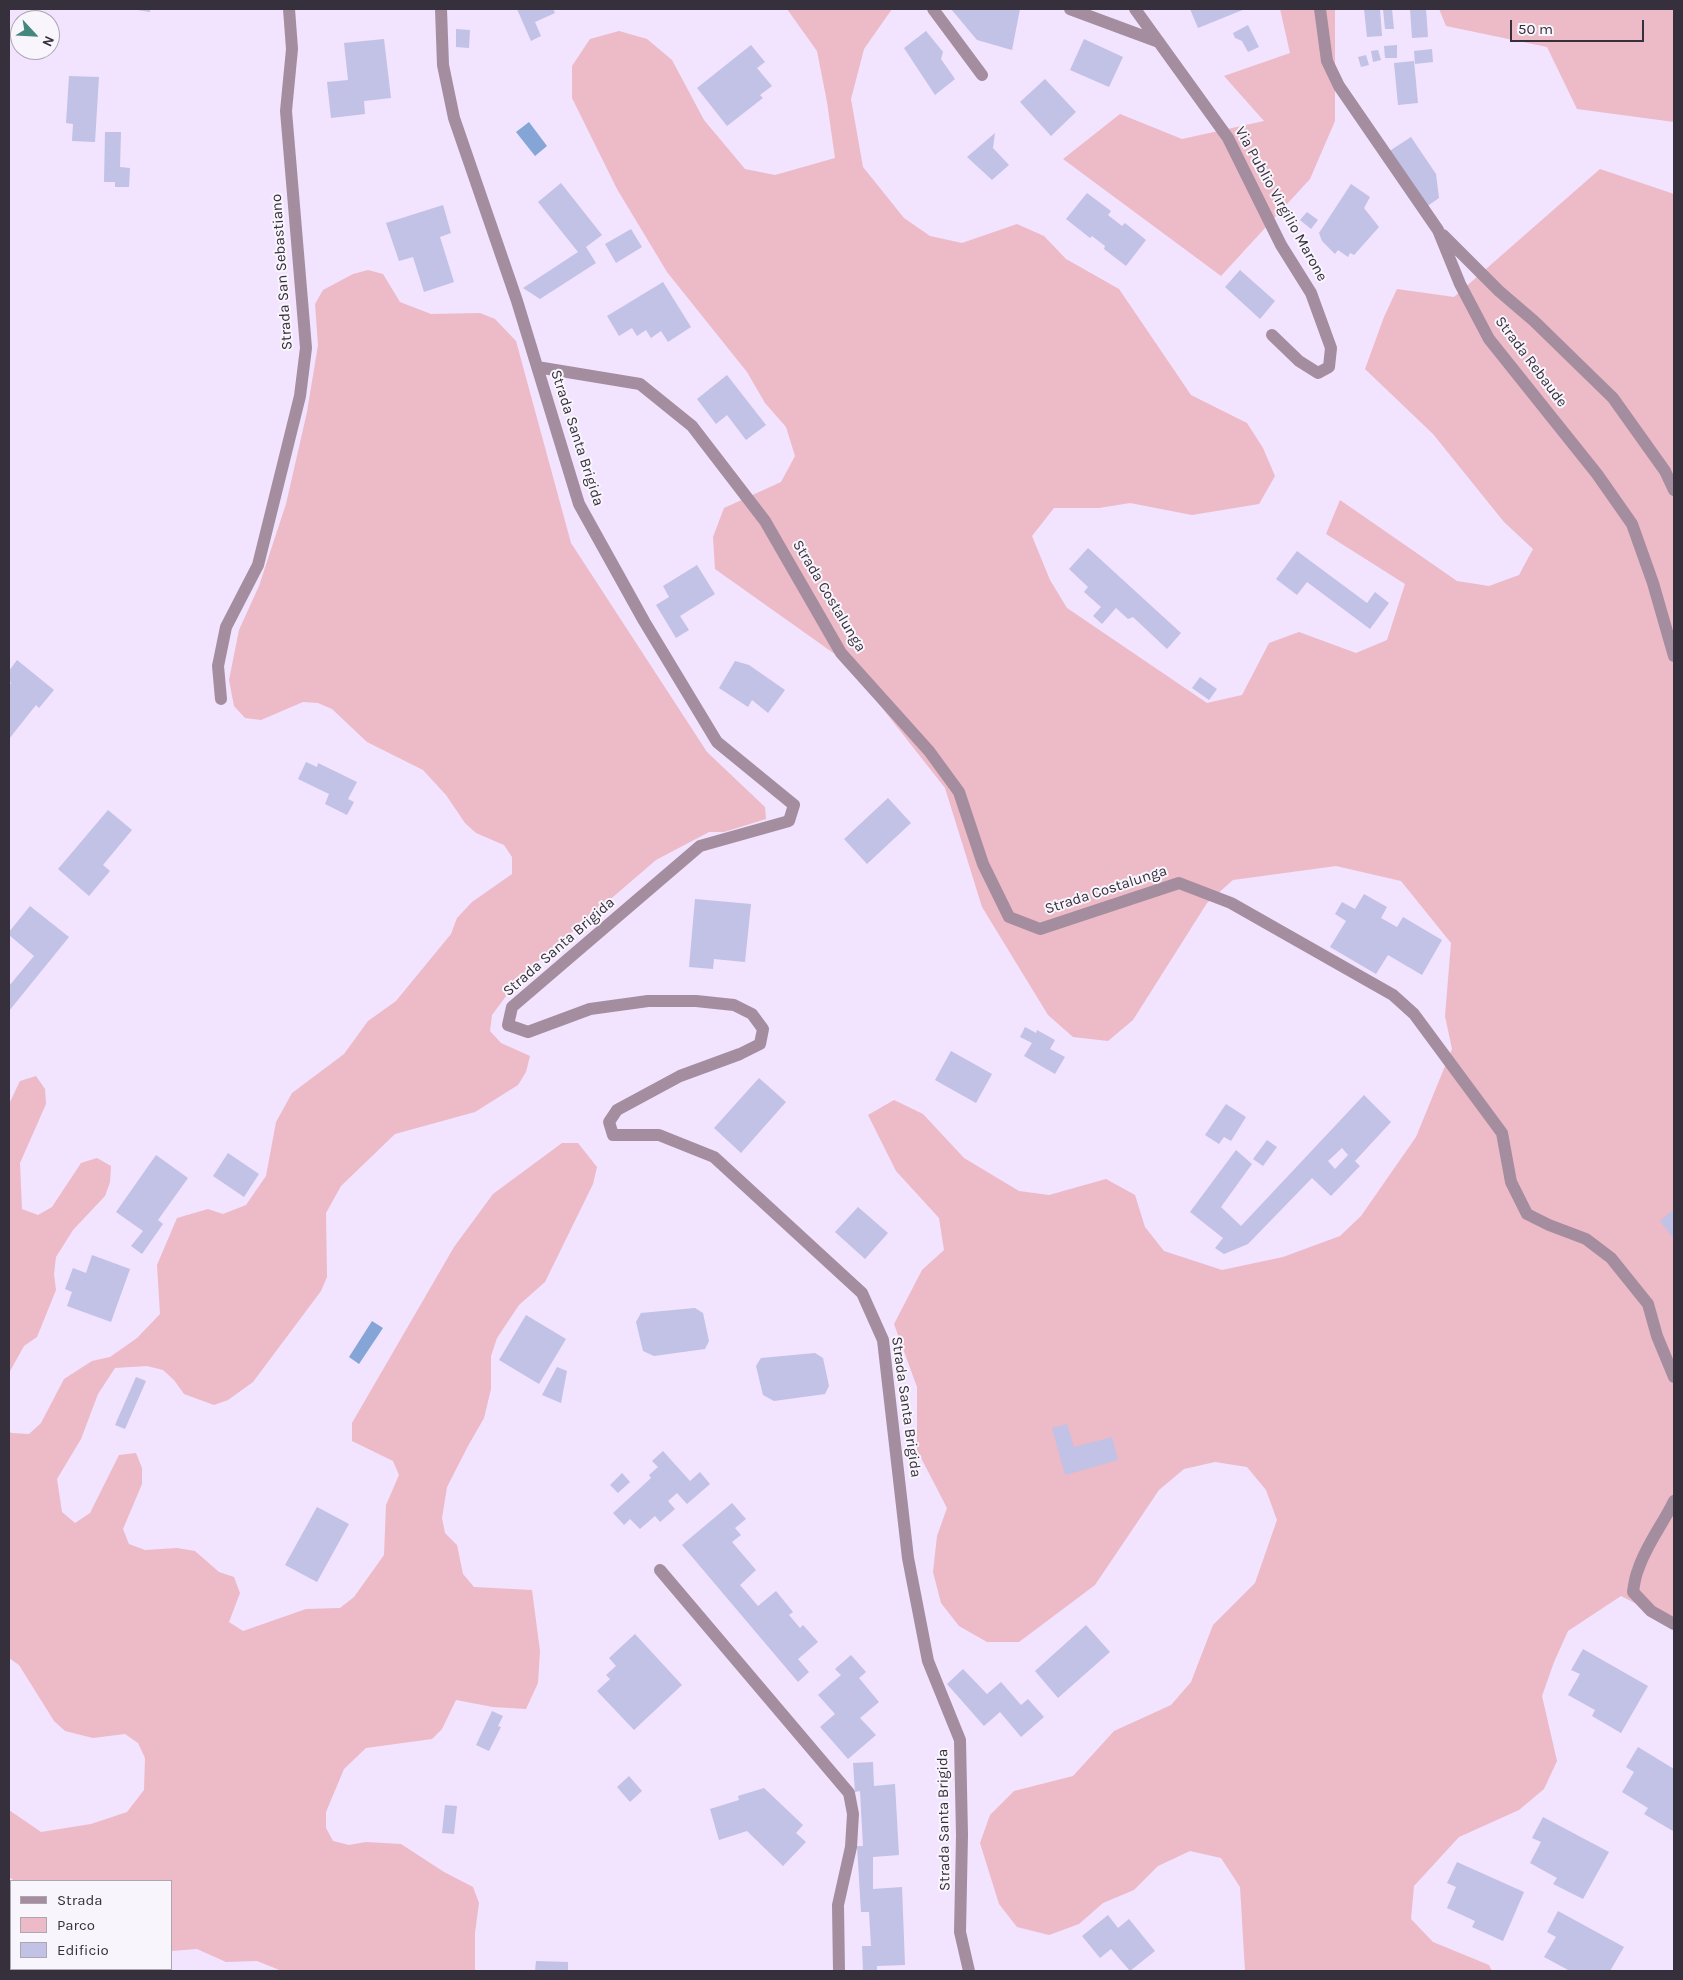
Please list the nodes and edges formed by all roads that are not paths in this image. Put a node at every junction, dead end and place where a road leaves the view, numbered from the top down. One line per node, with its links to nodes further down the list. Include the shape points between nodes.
1 (289, 9): 14 (street, Strada San Sebastiano, via 292,49 286,111 306,348 300,396 258,565 226,627 218,666)
2 (441, 9): 11 (street, Strada Santa Brigida, via 443,66 454,118)
3 (933, 9): 8 (street)
4 (1070, 9): 7 (street)
5 (1135, 9): 7 (street, Via Publio Virgilio Marone)
6 (1320, 9): 9 (street, Strada Rebaude, via 1327,61 1339,86)
7 (1160, 42): 10 (street, Via Publio Virgilio Marone, via 1228,138 1281,245 1311,293 1331,348 1329,367 1318,373 1299,361)
8 (982, 75)
9 (1438, 230): 12 (street, via 1612,398 1660,464); 13 (street, Strada Rebaude, via 1460,284 1489,339 1597,474 1632,524)
10 (1272, 335)
11 (537, 367): 15 (street, Strada Costalunga, via 640,384 692,426 765,521 841,653 930,751 959,792 983,864 1010,917 1040,929 1179,883 1231,903 1393,995 1414,1014 1502,1133 1511,1182 1526,1214 1586,1239 1611,1258 1648,1304); 20 (street, Strada Santa Brigida, via 579,504 644,621 717,742 794,805 789,821 700,846 512,1007 508,1025 528,1032 590,1009 648,1001 696,1001 734,1005 752,1014 763,1029 760,1044 680,1076 617,1110 609,1122 614,1135 659,1135 714,1157 862,1293 883,1340 908,1558 928,1661 960,1740 960,1932)
12 (1674, 490)
13 (1674, 656)
14 (221, 700)
15 (1674, 1377)
16 (1674, 1501): 18 (street, via 1646,1551 1633,1592 1651,1611)
17 (660, 1570): 19 (street, via 849,1793 853,1814 851,1846 838,1905)
18 (1672, 1622)
19 (839, 1971)
20 (969, 1971)

